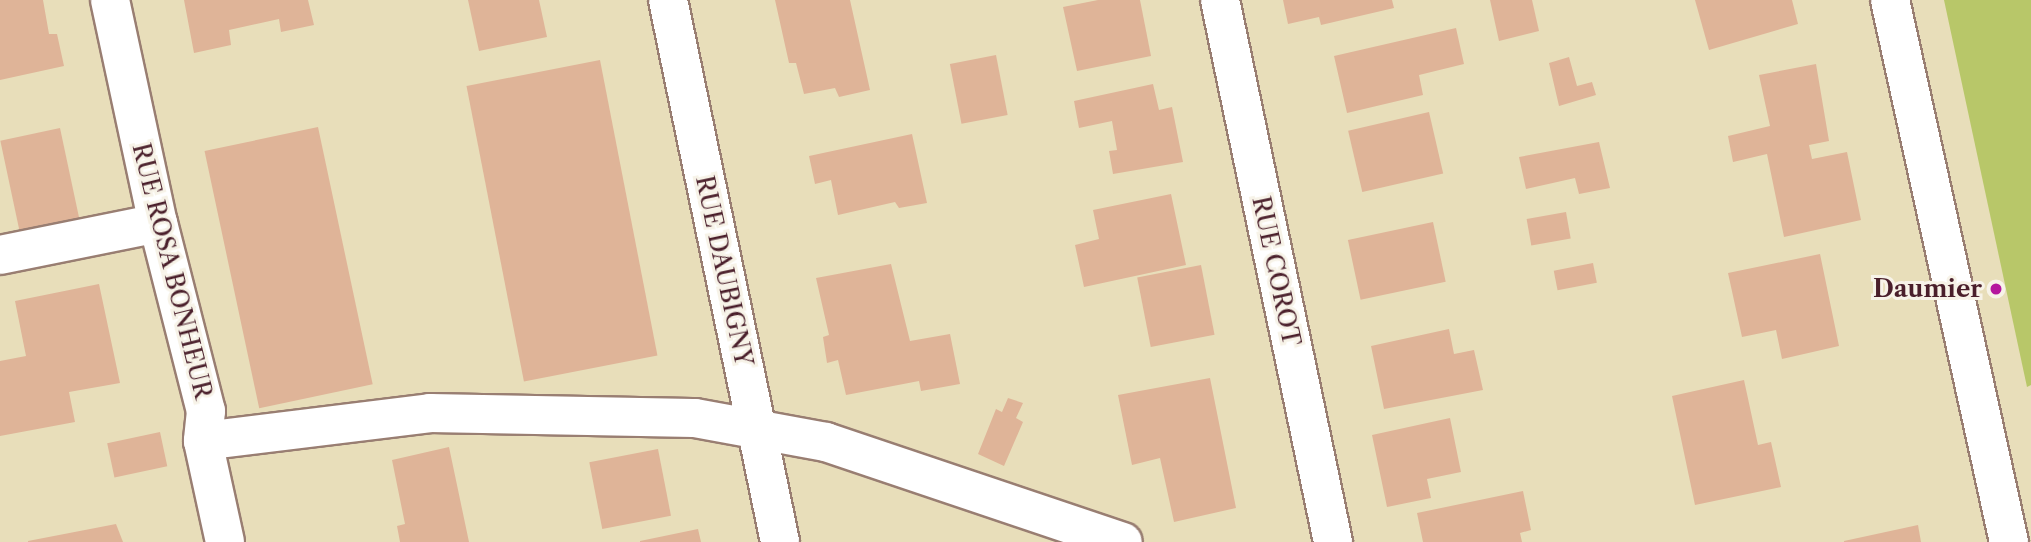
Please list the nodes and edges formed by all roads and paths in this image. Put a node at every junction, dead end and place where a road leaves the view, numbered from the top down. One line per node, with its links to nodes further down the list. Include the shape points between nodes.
1 (110, 0): 5 (street, RUE ROSA BONHEUR)
2 (668, 0): 7 (street, RUE DAUBIGNY)
3 (1220, 0): 12 (street, RUE COROT)
4 (1891, 0): 13 (street)
5 (158, 223): 6 (street); 8 (street, RUE ROSA BONHEUR, via 206,411)
6 (0, 255)
7 (757, 430): 8 (street, via 695,418 430,413); 10 (street, RUE DAUBIGNY); 11 (street, via 826,442)
8 (204, 441): 9 (street, RUE ROSA BONHEUR)
9 (225, 542)
10 (780, 542)
11 (1123, 542)
12 (1333, 542)
13 (2009, 542)

